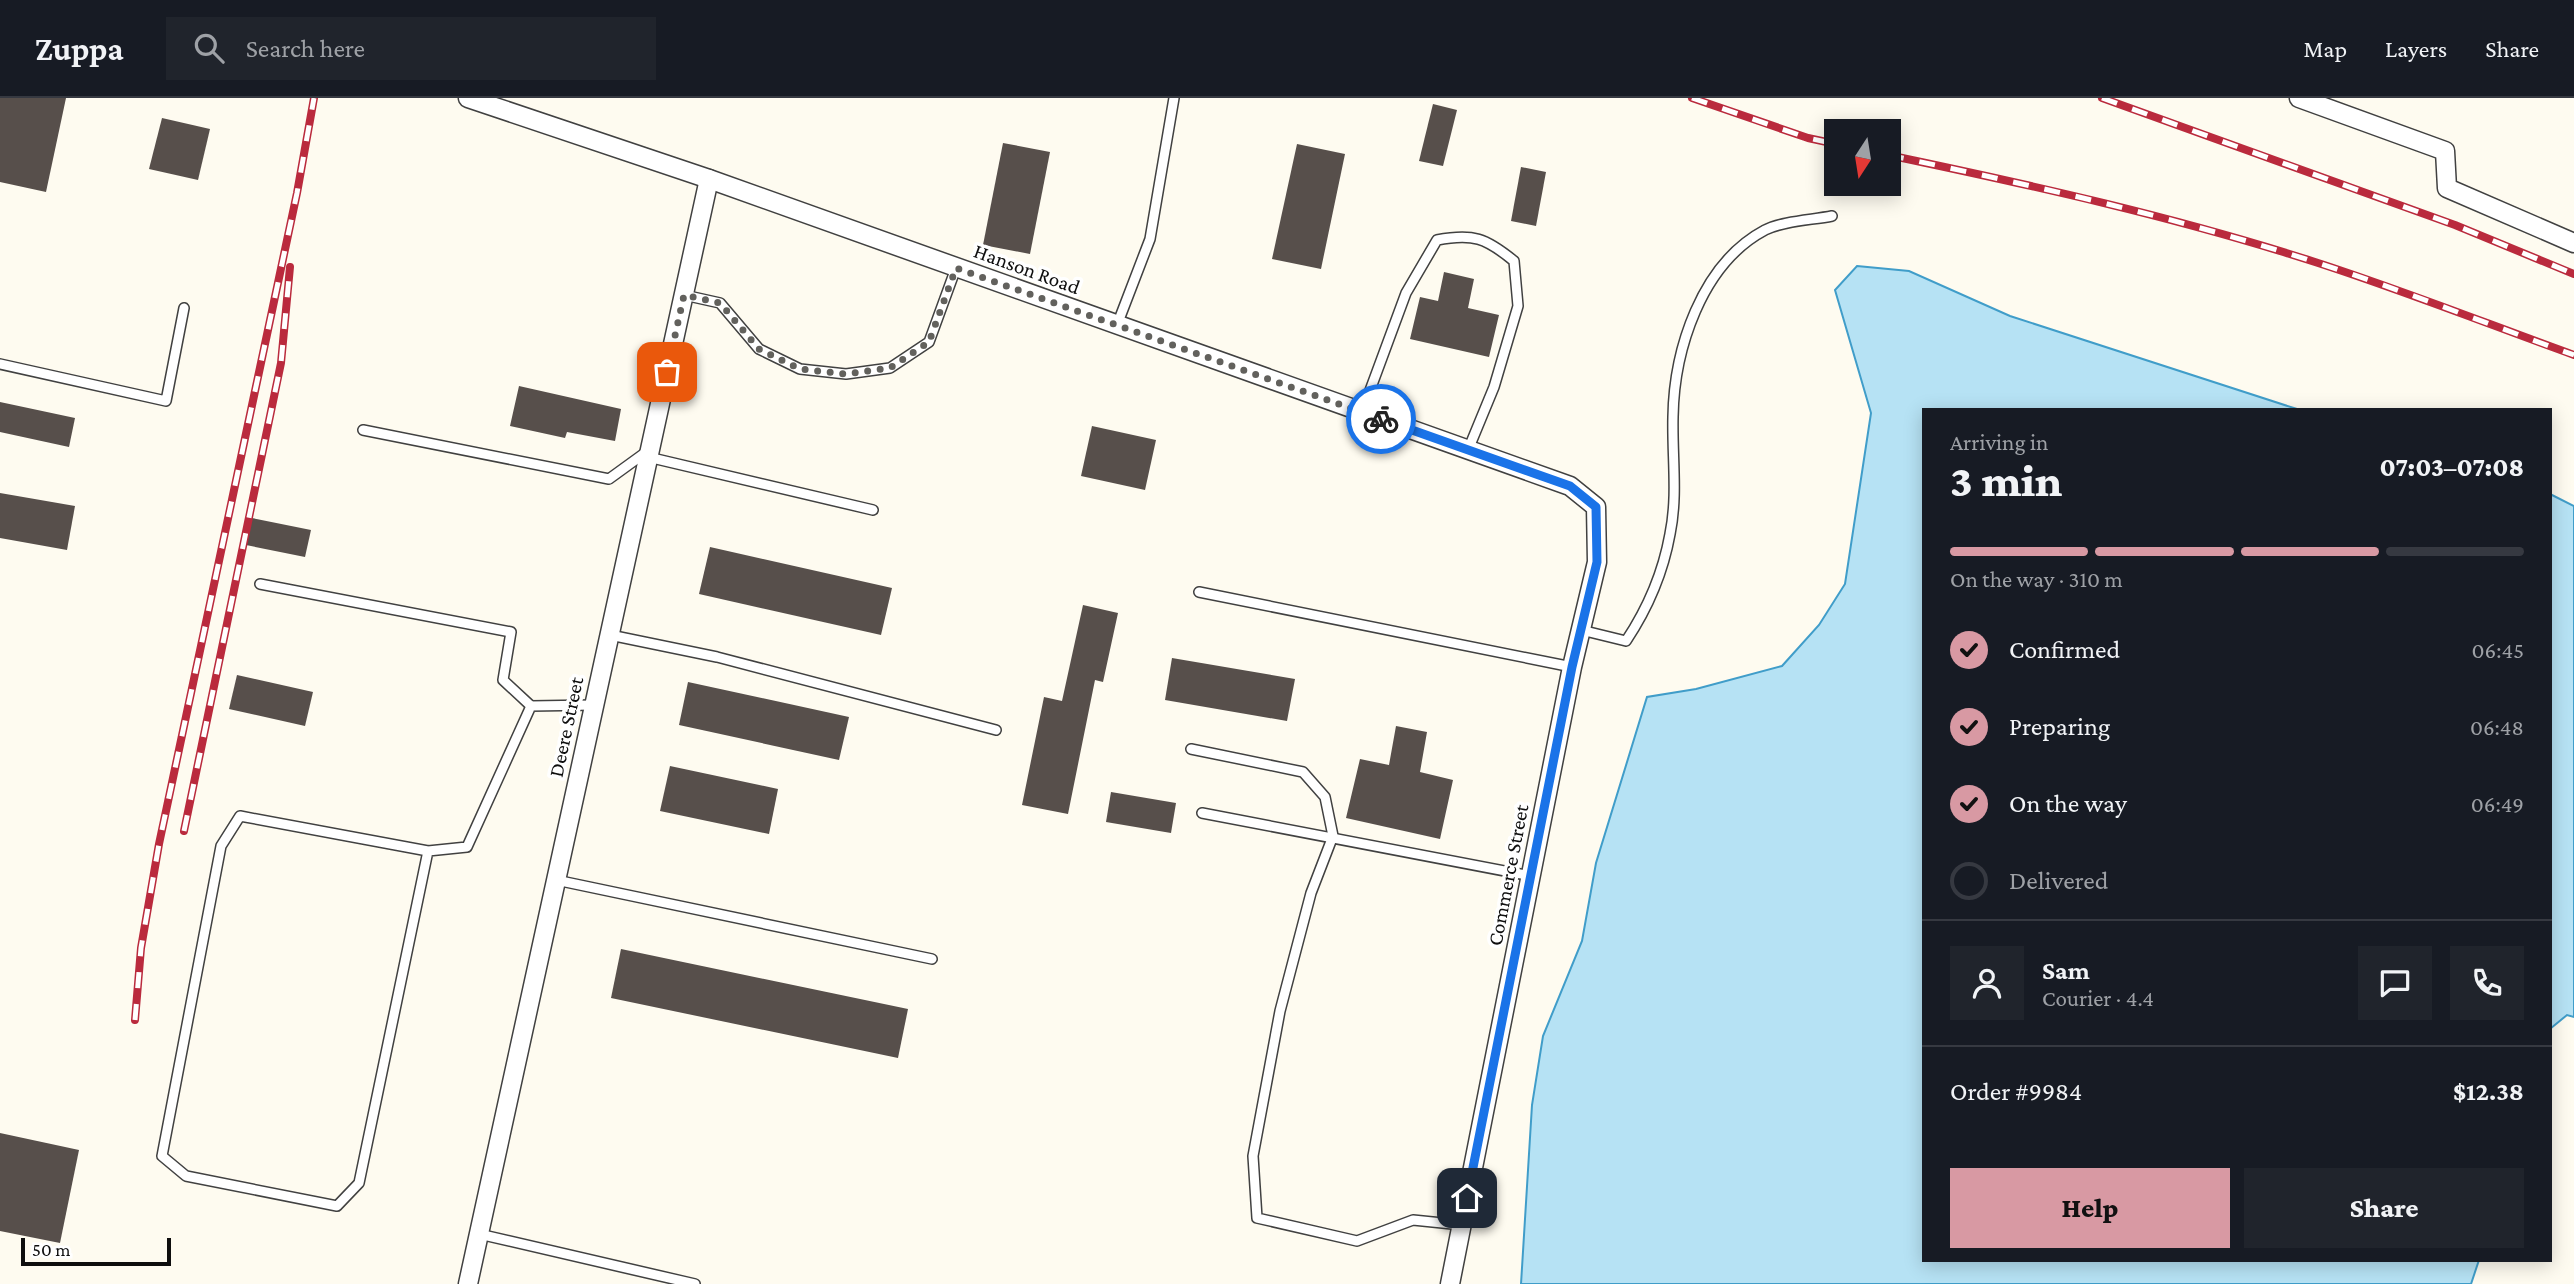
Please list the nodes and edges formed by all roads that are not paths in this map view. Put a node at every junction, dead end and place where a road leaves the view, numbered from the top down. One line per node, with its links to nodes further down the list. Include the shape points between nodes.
1 (468, 98): 4 (street, Hanson Road)
2 (1174, 98): 10 (lane, via 1150,239)
3 (2299, 98): 6 (street, via 2445,151 2446,188)
4 (709, 179): 7 (street, Hanson Road); 8 (street, Deere Street)
5 (1832, 216): 20 (lane, via 1766,229 1727,259 1701,298 1678,362 1670,534 1649,606 1626,641)
6 (2574, 243)
7 (956, 268): 8 (lane, via 929,342 890,368 846,374 800,369 759,349 720,303); 10 (street, Hanson Road)
8 (684, 295): 15 (street, Deere Street)
9 (184, 308): 11 (lane, via 166,401)
10 (1117, 325): 12 (street, Hanson Road)
11 (0, 364)
12 (1362, 412): 14 (street, Hanson Road); 14 (lane, via 1406,293 1437,240 1461,235 1491,242 1514,261 1518,306 1494,387)
13 (363, 430): 15 (lane, via 609,479)
14 (1468, 450): 16 (street, Hanson Road)
15 (649, 453): 17 (lane); 21 (street, Deere Street)
16 (1570, 486): 20 (street, Commerce Street, via 1596,507 1597,562)
17 (873, 510)
18 (260, 584): 24 (lane, via 511,632 503,680)
19 (1199, 592): 22 (lane)
20 (1581, 631): 22 (street, Commerce Street)
21 (610, 635): 23 (street, Deere Street); 25 (lane, via 717,657)
22 (1572, 667): 30 (street, Commerce Street)
23 (594, 705): 24 (lane); 31 (street, Deere Street)
24 (531, 706): 29 (lane, via 467,847)
25 (996, 730)
26 (1191, 749): 28 (lane, via 1303,772 1325,797)
27 (1202, 813): 28 (lane)
28 (1333, 836): 30 (lane); 33 (lane, via 1311,893 1280,1011 1253,1156 1257,1219 1357,1241 1413,1220)
29 (428, 851): 29 (lane, via 240,816 221,846 162,1156 186,1176 337,1206 359,1183)
30 (1531, 876): 33 (street, Commerce Street)
31 (556, 880): 32 (lane); 34 (street, Deere Street)
32 (932, 959)
33 (1462, 1225): 37 (street, Commerce Street)
34 (479, 1234): 35 (street, Deere Street); 36 (lane)
35 (468, 1284)
36 (695, 1284)
37 (1450, 1284)

